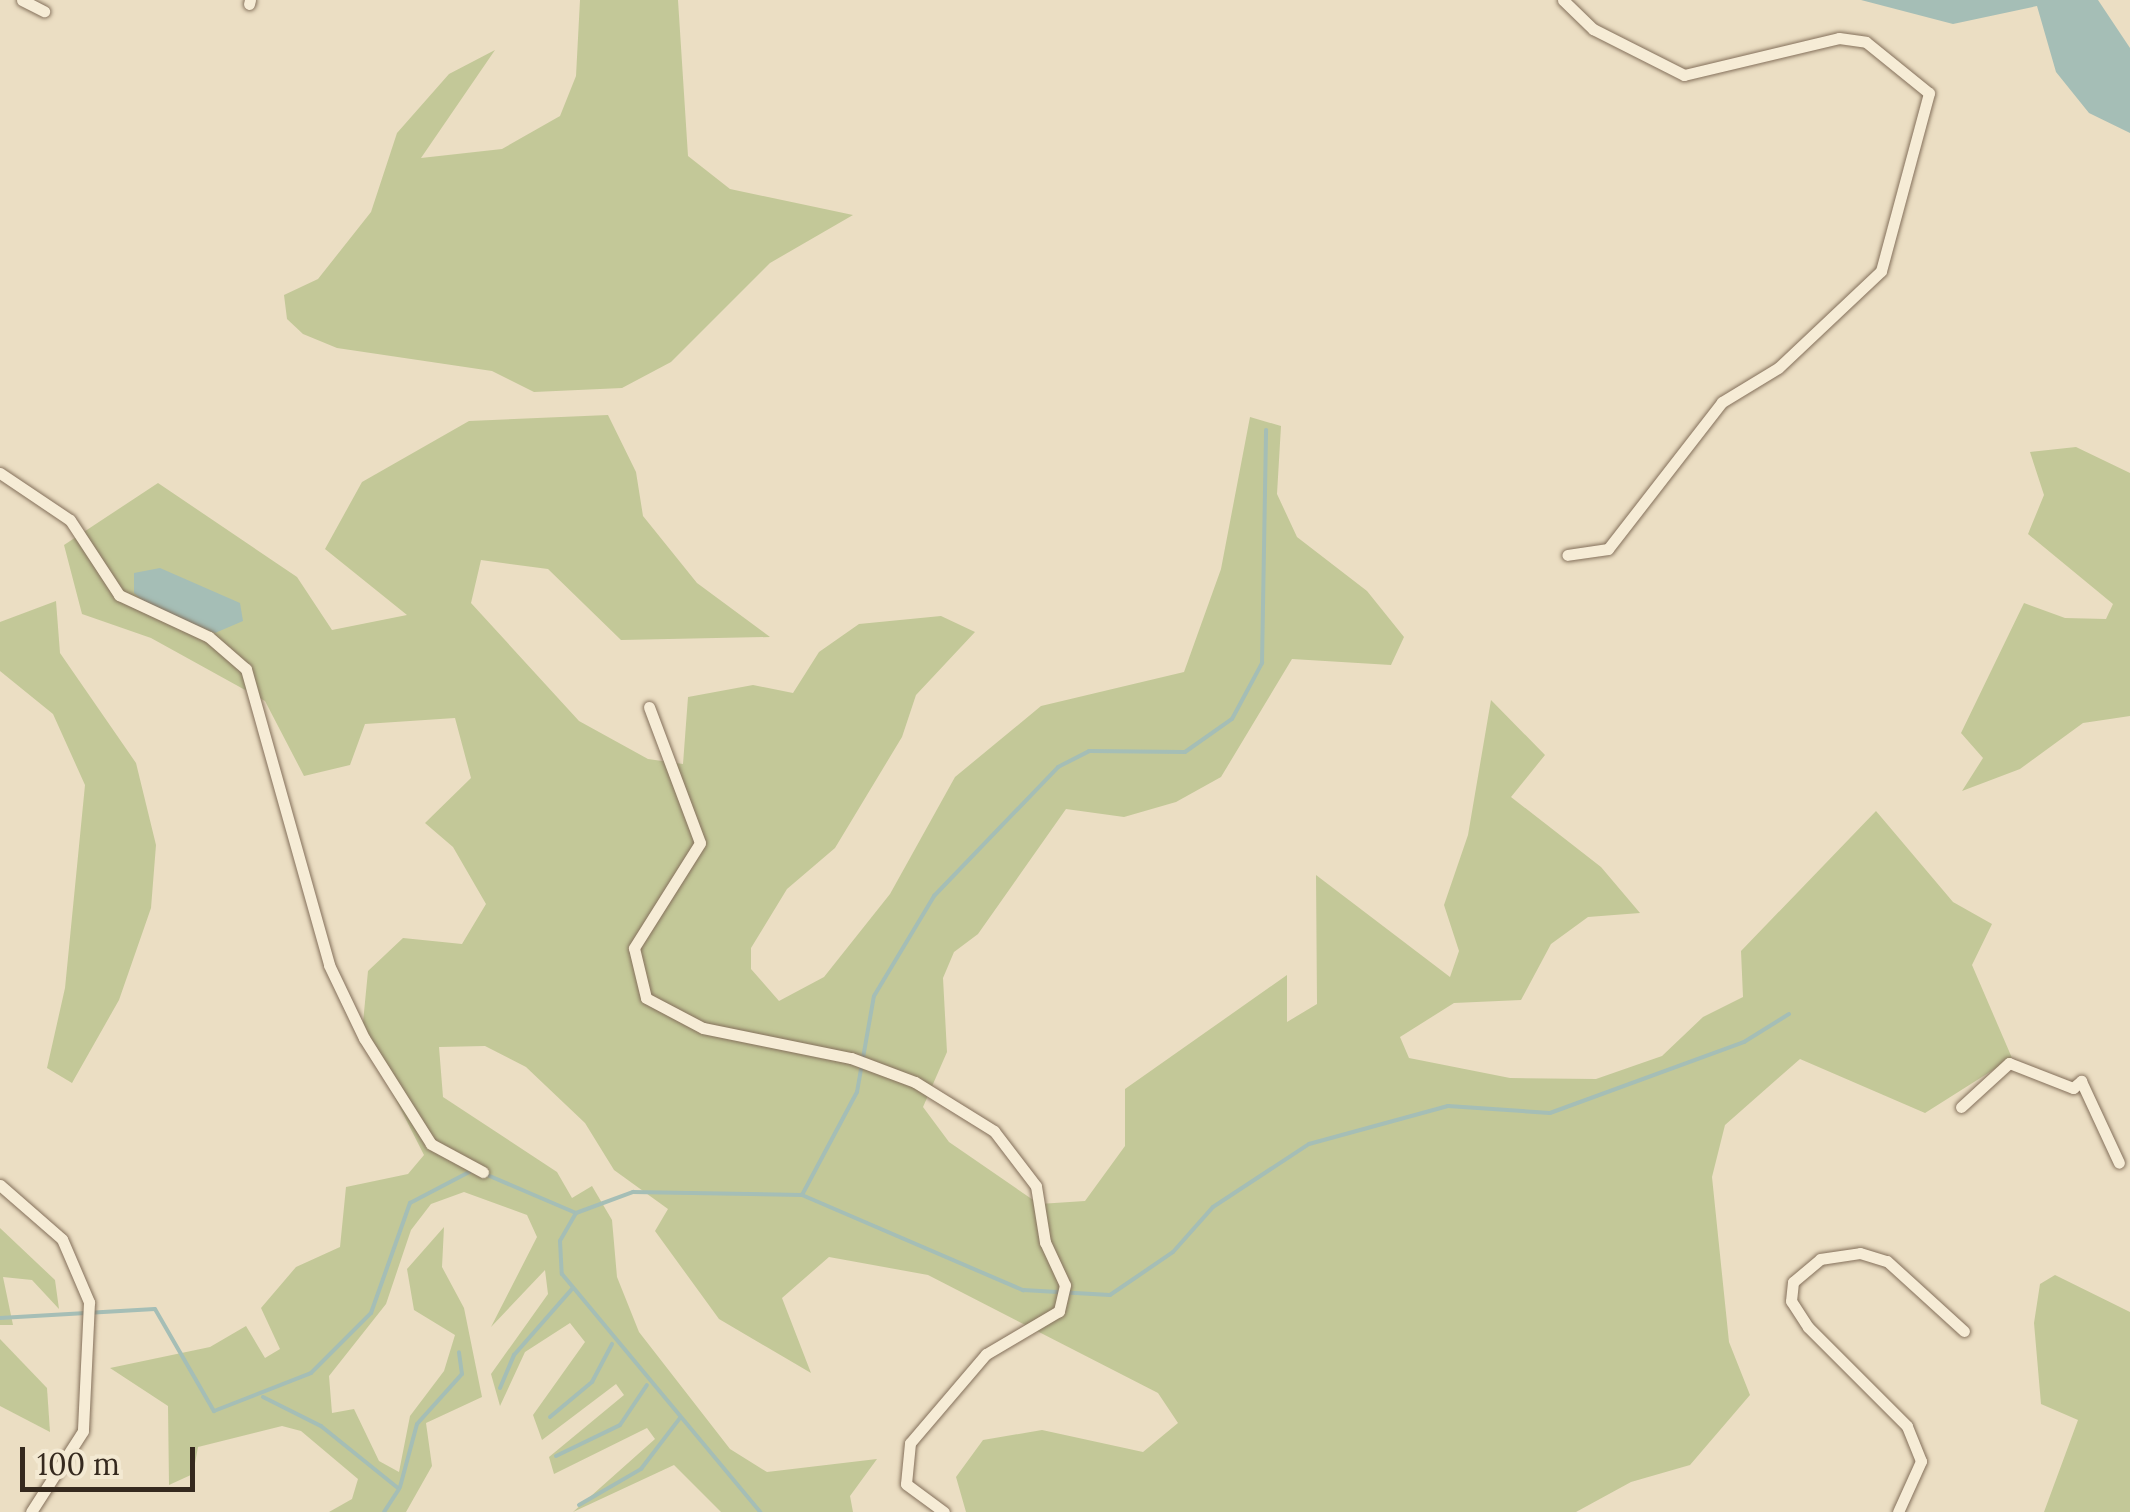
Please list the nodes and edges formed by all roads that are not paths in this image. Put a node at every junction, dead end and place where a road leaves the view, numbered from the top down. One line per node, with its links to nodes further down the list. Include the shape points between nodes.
1 (22, 0): 3 (street)
2 (1563, 0): 5 (street, via 1593,30 1684,75 1839,38 1866,42 1929,93 1881,271 1778,368 1722,402 1608,549)
3 (44, 11)
4 (0, 473): 9 (street, via 70,520 119,595 210,637 246,669 350,1008 432,1144)
5 (1567, 555)
6 (649, 707): 13 (street, via 700,844 641,930 636,980 646,998 703,1028 880,1066 967,1111 1024,1164 1065,1285 1060,1310 986,1354 910,1443 906,1484)
7 (1961, 1107): 8 (street, via 2009,1063 2073,1088 2081,1080)
8 (2119, 1163)
9 (482, 1172)
10 (0, 1185): 12 (street, via 62,1239 89,1302 83,1431)
11 (1964, 1332): 14 (street, via 1887,1261 1860,1253 1820,1259 1793,1282 1791,1302 1808,1327 1907,1426 1922,1460)
12 (31, 1512)
13 (944, 1512)
14 (1898, 1512)

